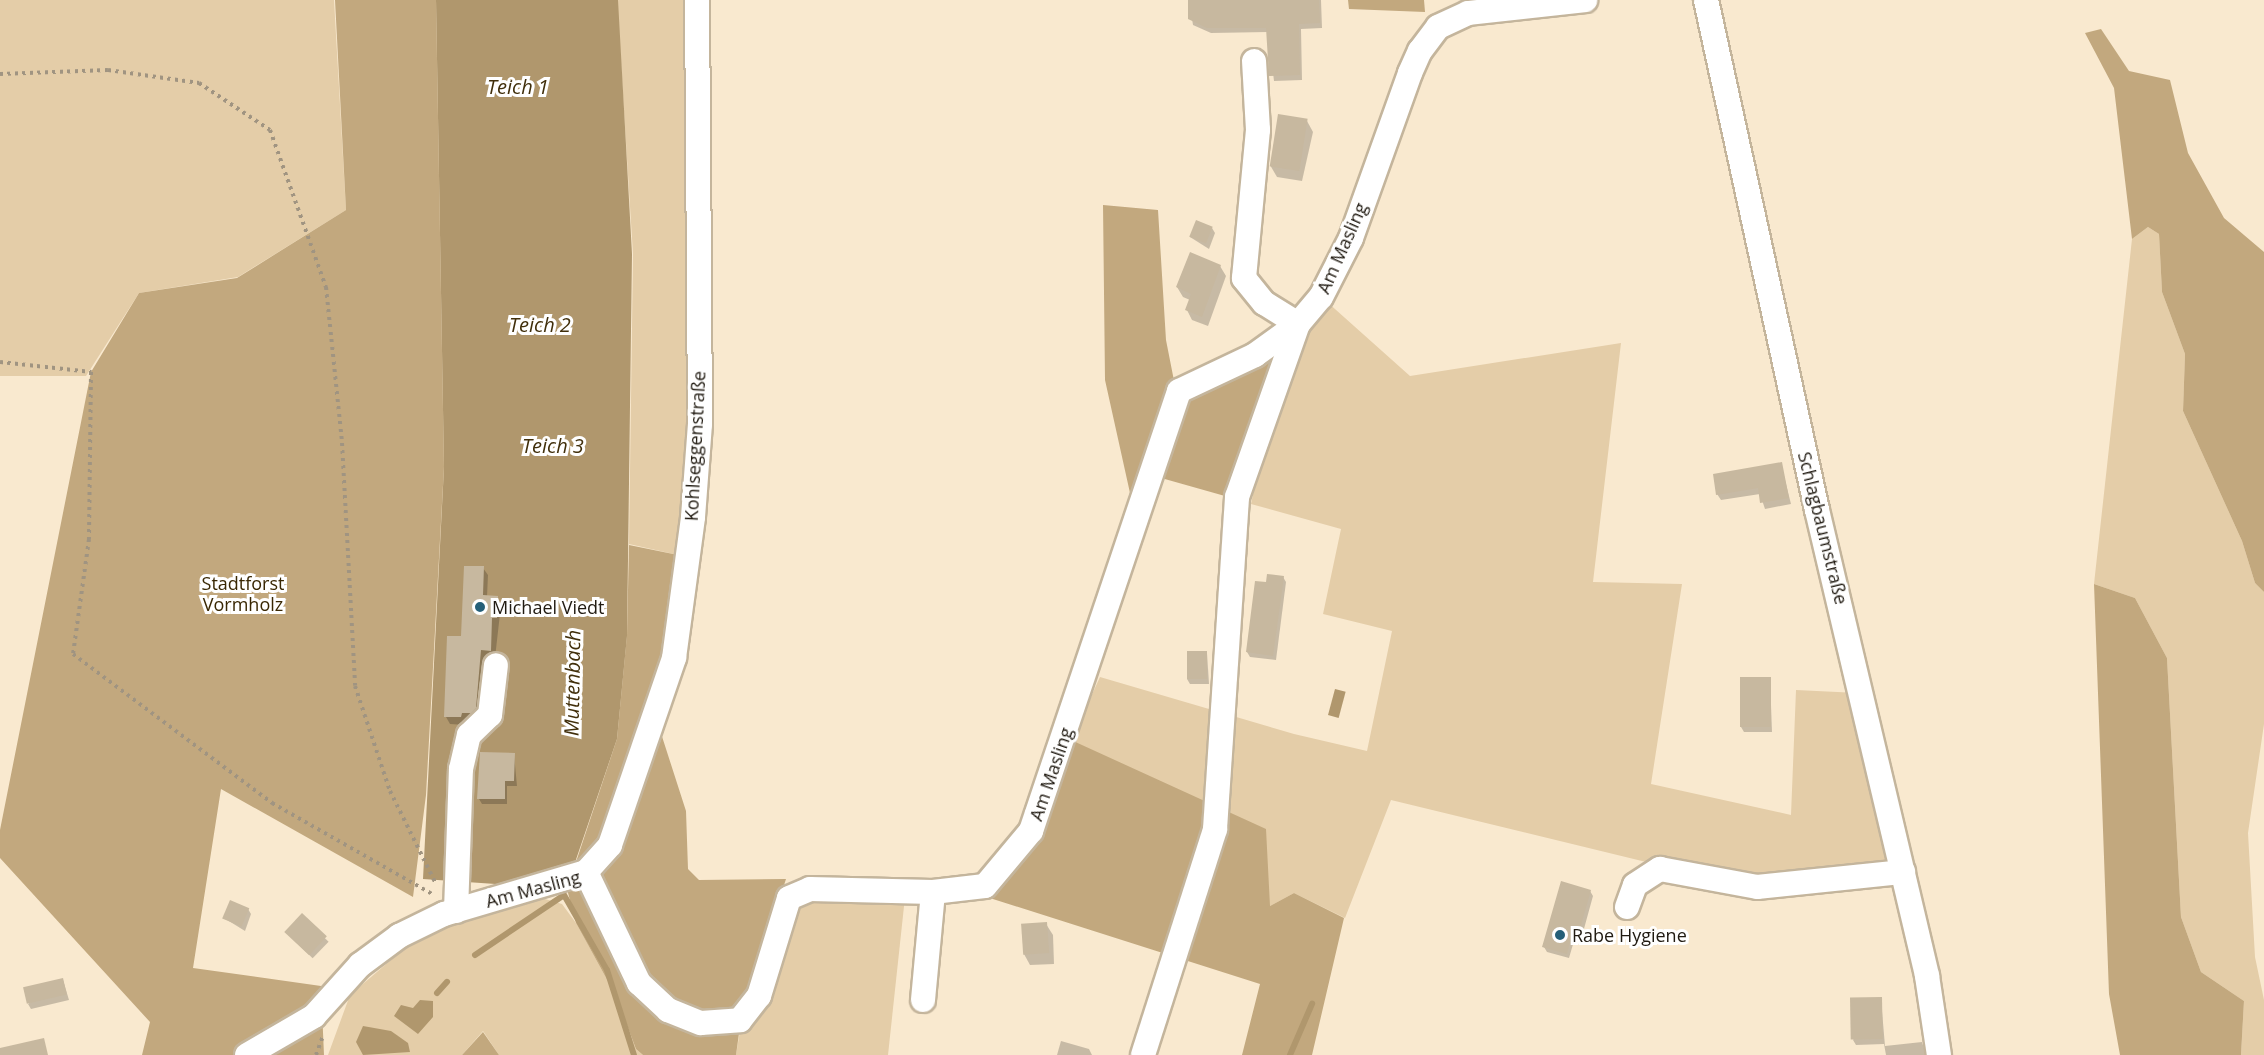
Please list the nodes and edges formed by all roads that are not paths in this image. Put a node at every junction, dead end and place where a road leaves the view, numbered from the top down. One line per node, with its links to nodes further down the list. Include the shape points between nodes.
1 (697, 0): 7 (street, Kohlseggenstraße, via 699,424 693,517 674,658 610,845)
2 (1585, 0): 5 (street, Am Masling, via 1468,13 1438,27 1410,73 1351,238 1321,297)
3 (1706, 0): 8 (street, Schlagbaumstraße, via 1815,499)
4 (1254, 61): 5 (street, via 1258,130 1244,278 1264,303)
5 (1298, 324): 9 (street, Am Masling, via 1255,355 1179,391 1031,831 985,886); 14 (street, via 1238,497 1215,829)
6 (496, 665): 11 (street, via 490,716 469,735 461,770)
7 (586, 872): 9 (street, Am Masling, via 639,983 668,1010 701,1023 740,1020 759,996 789,898 810,889); 11 (street, Am Masling)
8 (1903, 872): 10 (street, via 1757,887 1660,869 1635,885); 15 (street, Schlagbaumstraße, via 1927,976)
9 (933, 892): 12 (street)
10 (1627, 908)
11 (456, 910): 13 (street, Am Masling, via 399,936 360,965 314,1016)
12 (923, 1000)
13 (247, 1055)
14 (1143, 1055)
15 (1939, 1055)

